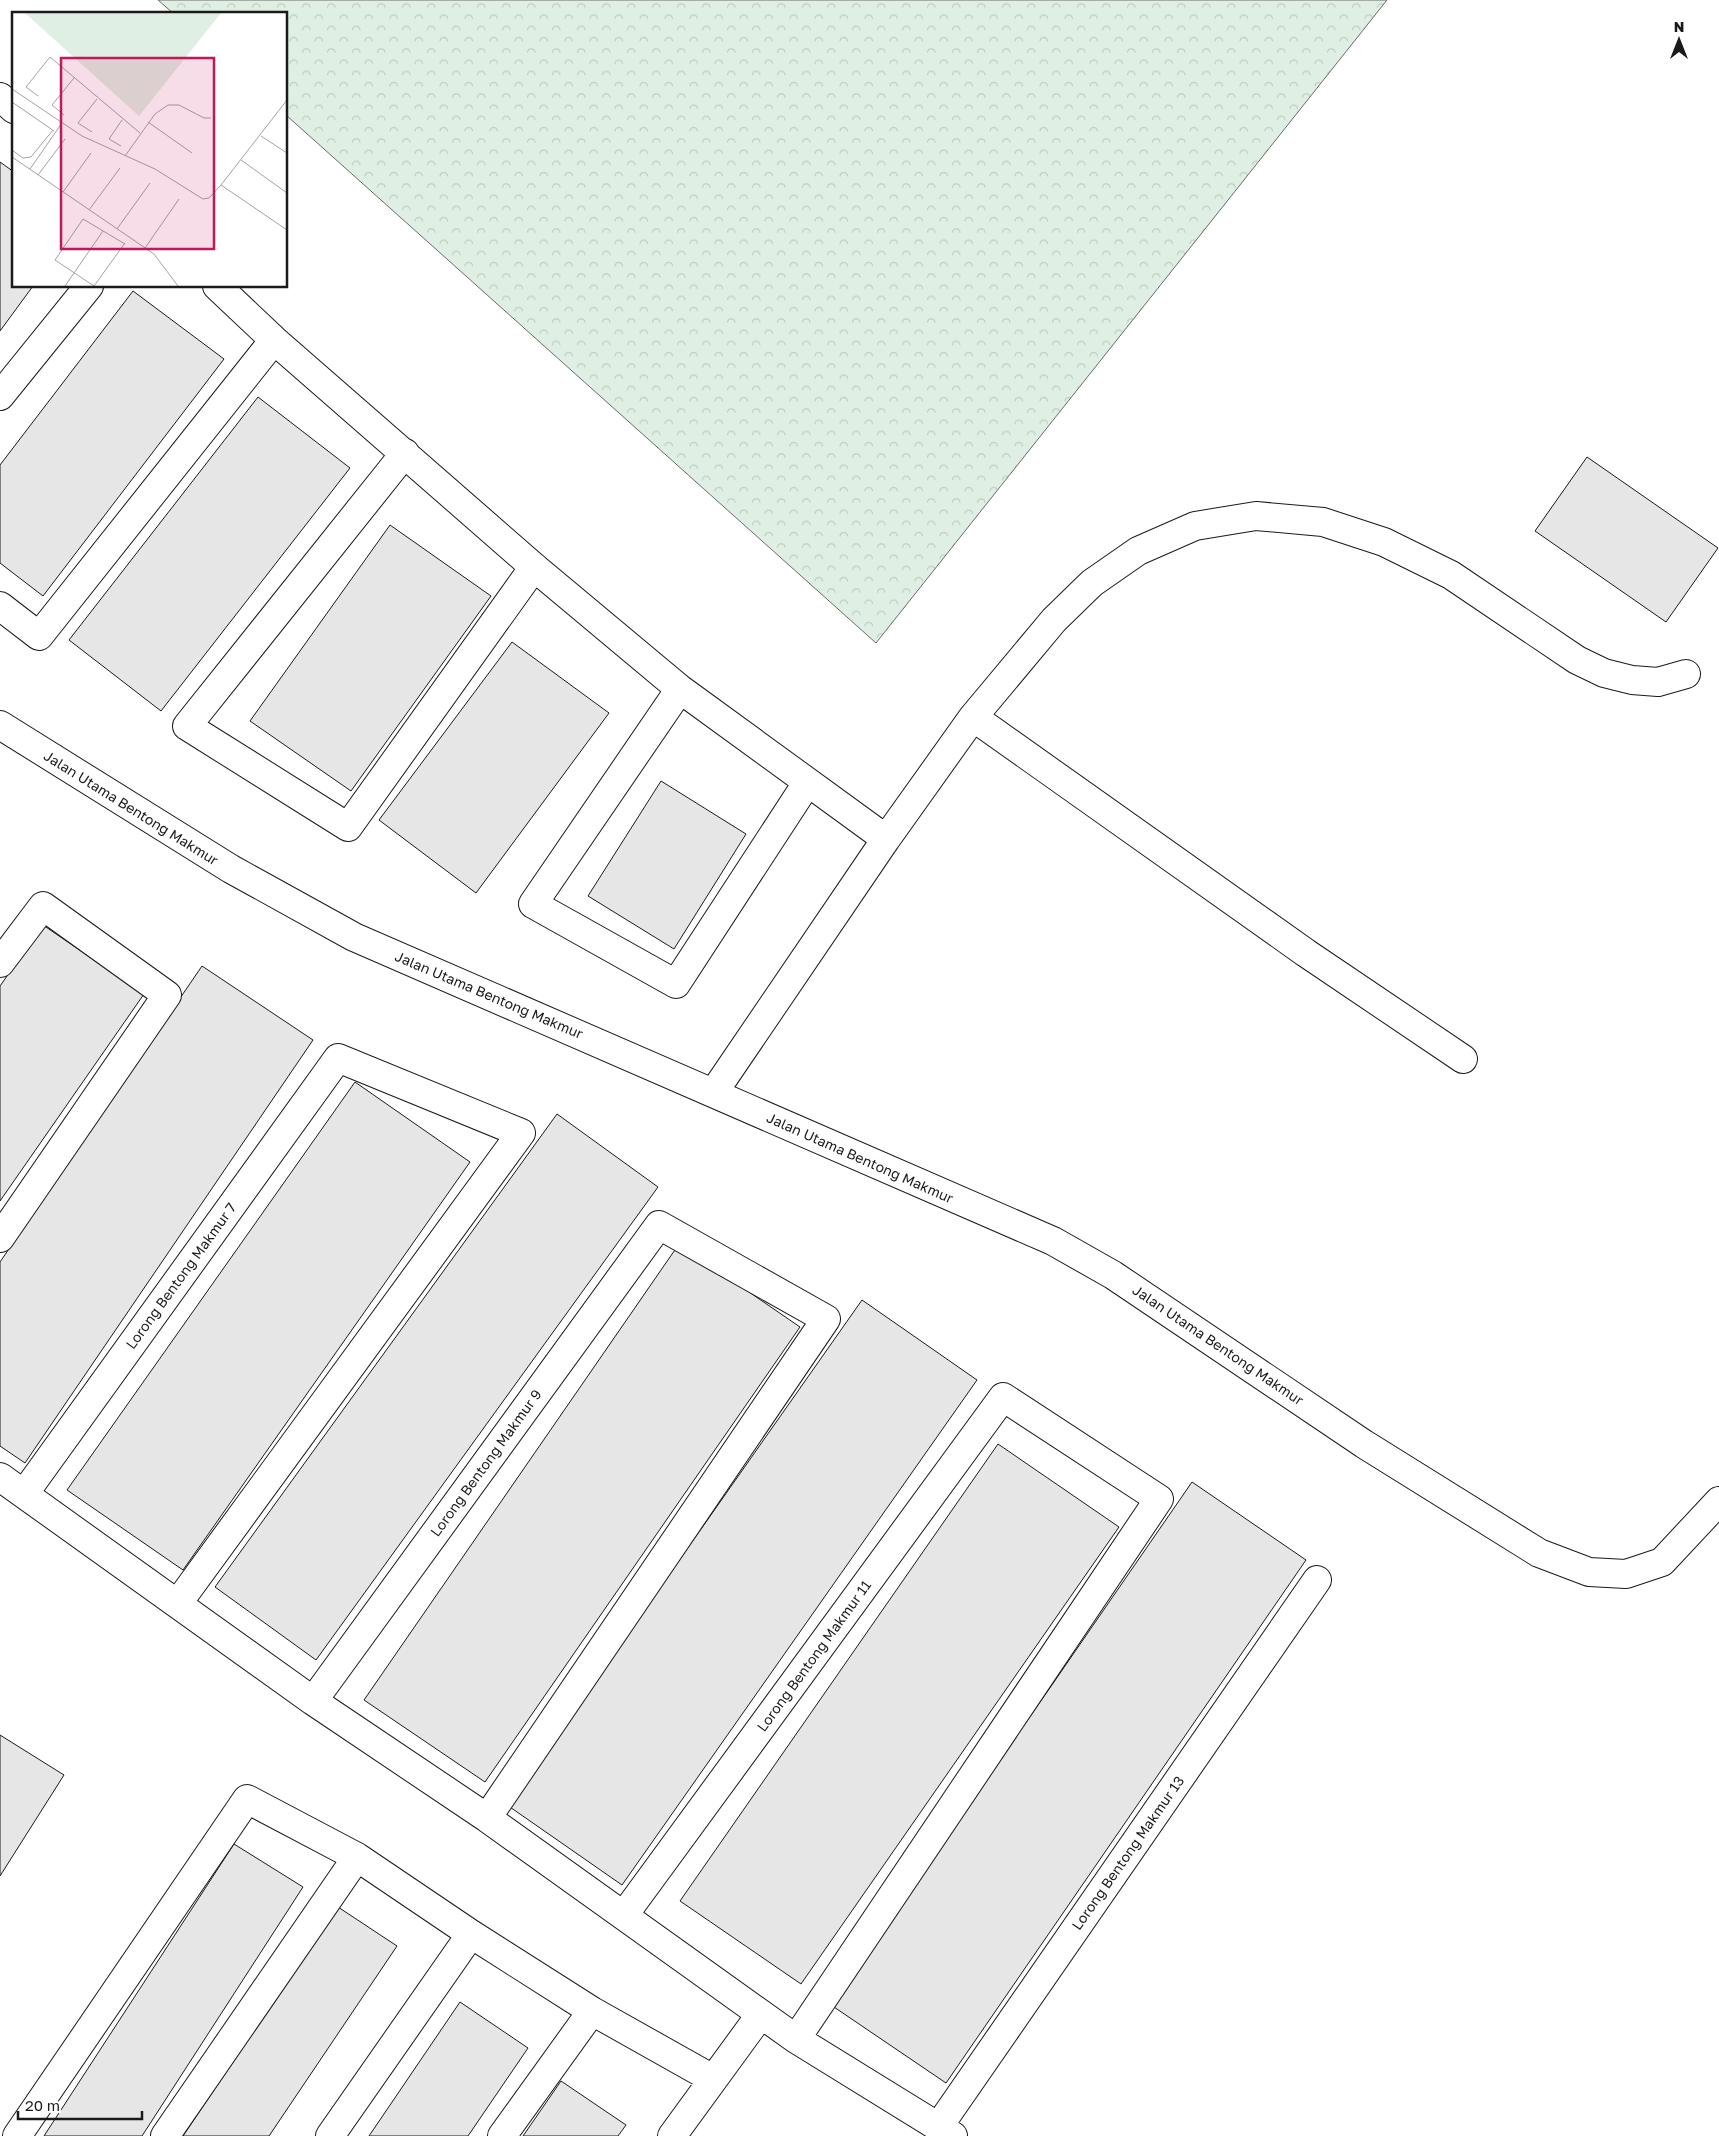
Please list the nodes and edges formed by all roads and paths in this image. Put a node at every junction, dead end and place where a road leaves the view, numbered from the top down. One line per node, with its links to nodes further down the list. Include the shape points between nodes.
1 (0, 97): 2 (street)
2 (12, 107)
3 (87, 288): 6 (street)
4 (219, 288): 5 (street)
5 (274, 340): 7 (street); 9 (street, via 39,636)
6 (0, 396)
7 (405, 454): 8 (street); 8 (street, via 187,726 348,827)
8 (534, 567): 11 (street)
9 (0, 606)
10 (1686, 674): 12 (street, via 1658,682 1604,673 1577,660 1451,575 1384,542 1323,522 1256,516 1194,526 1138,551 1092,583 1054,620)
11 (680, 689): 14 (street); 14 (street, via 533,904 676,984)
12 (973, 717): 15 (street); 17 (street, via 1306,953)
13 (2, 732): 18 (street, Jalan Utama Bentong Makmur, via 230,870 354,937)
14 (807, 783): 15 (street)
15 (886, 839): 18 (street)
16 (0, 963): 19 (street, via 43,906 167,995)
17 (1463, 1059)
18 (714, 1092): 22 (street, Jalan Utama Bentong Makmur, via 1061,1246 1113,1275 1364,1444 1539,1553 1588,1572 1626,1574 1662,1562)
19 (0, 1238)
20 (0, 1477): 21 (street)
21 (24, 1494): 24 (street); 24 (street, Lorong Bentong Makmur 7, via 338,1058 521,1133)
22 (1719, 1501)
23 (1317, 1580): 34 (street, Lorong Bentong Makmur 13)
24 (178, 1603): 25 (street)
25 (313, 1701): 26 (street); 26 (street, Lorong Bentong Makmur 9, via 659,1225 826,1319)
26 (487, 1818): 28 (street)
27 (357, 1857): 29 (street); 35 (street, via 247,1799); 36 (street)
28 (624, 1916): 31 (street); 32 (street, Lorong Bentong Makmur 11, via 1003,1396 1159,1500)
29 (471, 1934): 30 (street); 37 (street)
30 (592, 2011): 33 (street); 38 (street)
31 (761, 2014): 32 (street); 33 (street)
32 (796, 2039): 34 (street)
33 (713, 2079): 39 (street)
34 (946, 2131)
35 (17, 2136)
36 (165, 2136)
37 (330, 2136)
38 (502, 2136)
39 (672, 2136)

